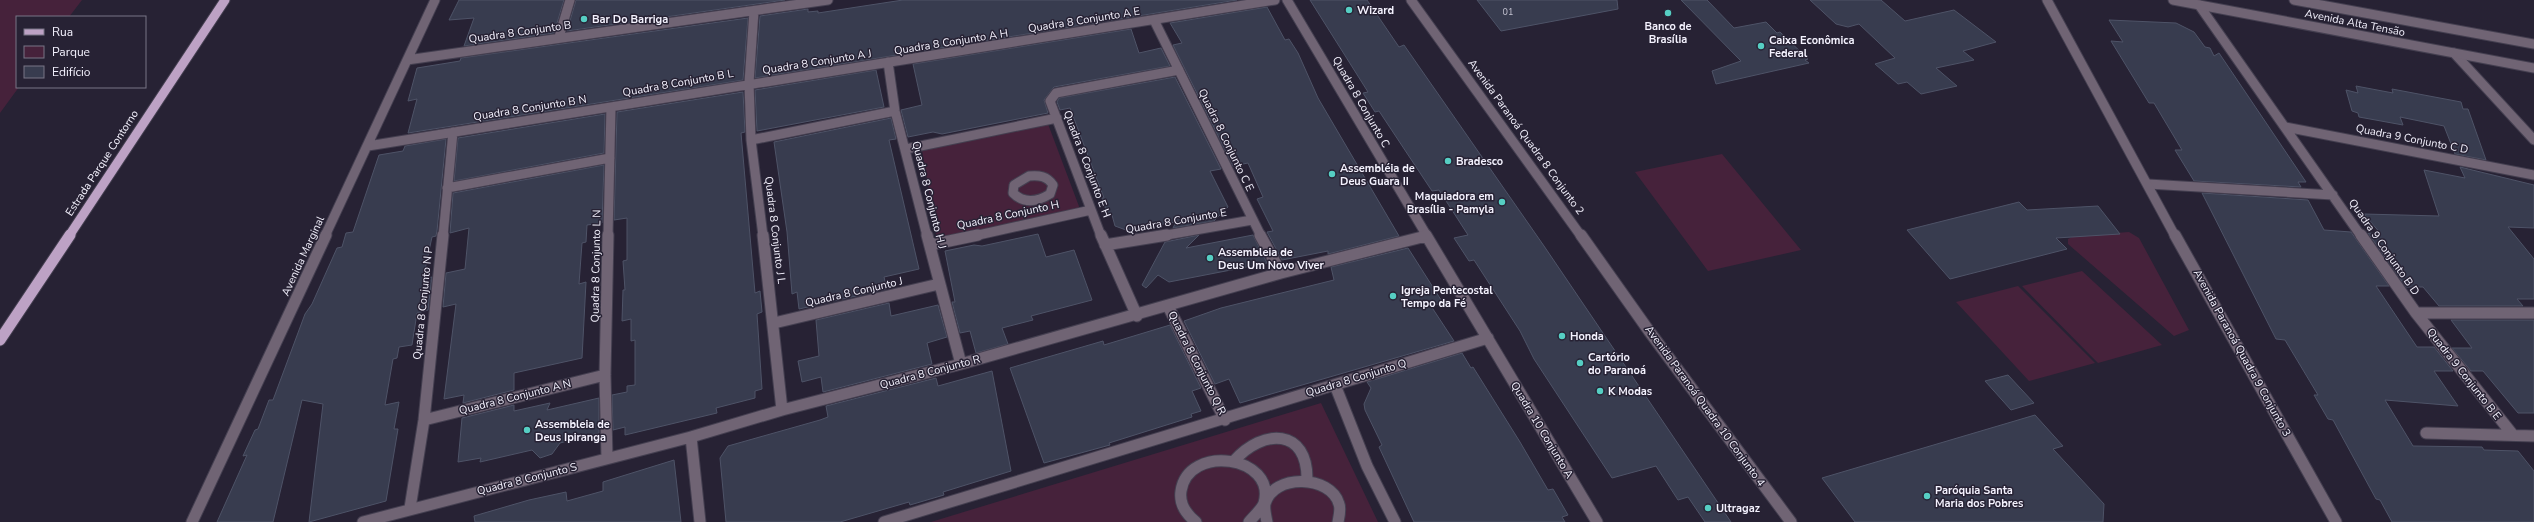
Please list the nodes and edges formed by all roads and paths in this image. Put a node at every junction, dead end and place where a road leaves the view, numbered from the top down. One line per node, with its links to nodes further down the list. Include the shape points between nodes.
1 (225, 0): 51 (main road, Estrada Parque Contorno)
2 (435, 0): 18 (street, Avenida Marginal)
3 (570, 0): 14 (street)
4 (828, 0): 12 (street, Quadra 8 Conjunto B)
5 (1275, 0): 13 (street, Quadra 8 Conjunto A E)
6 (1287, 0): 39 (street, Quadra 8 Conjunto C)
7 (1412, 0): 44 (street, Avenida Paranoá Quadra 8 Conjunto 2)
8 (2047, 0): 34 (street, Avenida Paranoá Quadra 9 Conjunto 3)
9 (2173, 0): 11 (street, Avenida Alta Tensão)
10 (2294, 0): 16 (street, Avenida Alta Tensão)
11 (2199, 5): 17 (street, Avenida Alta Tensão); 26 (street, Quadra 9 Conjunto B D)
12 (754, 11): 14 (street, Quadra 8 Conjunto B); 22 (street, Quadra 8 Conjunto J L)
13 (1154, 20): 15 (street, Quadra 8 Conjunto A E); 21 (street)
14 (560, 37): 18 (street, Quadra 8 Conjunto B)
15 (1017, 42): 19 (street, Quadra 8 Conjunto A H)
16 (2534, 44)
17 (2454, 53): 20 (street, Avenida Alta Tensão); 29 (street)
18 (407, 60): 30 (street, Avenida Marginal)
19 (888, 62): 22 (street, Quadra 8 Conjunto A J); 24 (street, Quadra 8 Conjunto H J)
20 (2534, 68)
21 (1179, 70): 25 (street, Quadra 8 Conjunto E H, via 1056,93 1050,101); 38 (street, Quadra 8 Conjunto C E)
22 (749, 83): 23 (street, Quadra 8 Conjunto B L); 28 (street, Quadra 8 Conjunto J L)
23 (611, 107): 27 (street, Quadra 8 Conjunto B N); 32 (street, Quadra 8 Conjunto L N)
24 (895, 111): 28 (street); 31 (street, Quadra 8 Conjunto H J)
25 (1057, 118): 31 (street); 37 (street, Quadra 8 Conjunto E H)
26 (2285, 128): 33 (street, Quadra 9 Conjunto C D); 36 (street, Quadra 9 Conjunto B D)
27 (453, 132): 30 (street, Quadra 8 Conjunto B N); 35 (street, Quadra 8 Conjunto N P)
28 (751, 140): 49 (street, Quadra 8 Conjunto J L)
29 (2534, 140)
30 (368, 146): 67 (street, Avenida Marginal)
31 (906, 149): 40 (street, Quadra 8 Conjunto H J)
32 (610, 158): 35 (street); 53 (street, Quadra 8 Conjunto L N)
33 (2534, 175)
34 (2148, 184): 36 (street); 78 (street, Avenida Paranoá Quadra 9 Conjunto 3)
35 (447, 188): 56 (street, Quadra 8 Conjunto N P)
36 (2333, 196): 46 (street, Quadra 9 Conjunto B D)
37 (1091, 210): 40 (street, Quadra 8 Conjunto H); 41 (street, Quadra 8 Conjunto E H)
38 (1252, 220): 41 (street, Quadra 8 Conjunto E); 42 (street)
39 (1426, 236): 42 (street); 50 (street, Quadra 8 Conjunto C)
40 (930, 244): 43 (street, Quadra 8 Conjunto H J)
41 (1105, 245): 48 (street, Quadra 8 Conjunto E H)
42 (1281, 273): 45 (street)
43 (939, 284): 49 (street, Quadra 8 Conjunto J); 52 (street, Quadra 8 Conjunto H J)
44 (1620, 290): 77 (street, Avenida Paranoá Quadra 10 Conjunto 4)
45 (1168, 306): 48 (street, Quadra 8 Conjunto R); 57 (street, Quadra 8 Conjunto Q R)
46 (2416, 313): 47 (street); 60 (street, Quadra 9 Conjunto B E)
47 (2534, 313)
48 (1137, 316): 52 (street, Quadra 8 Conjunto R)
49 (774, 323): 55 (street, Quadra 8 Conjunto J L)
50 (1488, 338): 54 (street, Quadra 8 Conjunto Q); 76 (street, Quadra 10 Conjunto A)
51 (0, 340)
52 (960, 364): 55 (street, Quadra 8 Conjunto R)
53 (605, 375): 56 (street, Quadra 8 Conjunto A N); 62 (street, Quadra 8 Conjunto L N)
54 (1335, 384): 57 (street, Quadra 8 Conjunto Q); 75 (street, via 1367,466)
55 (782, 410): 59 (street, Quadra 8 Conjunto R)
56 (424, 420): 66 (street, Quadra 8 Conjunto N P)
57 (1225, 420): 70 (street)
58 (2426, 433): 60 (street)
59 (691, 436): 62 (street, Quadra 8 Conjunto S); 69 (street)
60 (2513, 436): 61 (street)
61 (2534, 436)
62 (607, 458): 66 (street, Quadra 8 Conjunto S)
63 (1234, 461): 64 (street, via 1252,442 1263,438 1286,440 1304,452 1308,461); 65 (street, via 1255,471 1263,481 1266,492); 71 (street, via 1216,460 1203,464 1184,481 1182,503)
64 (1307, 480): 65 (street, via 1282,485 1273,491); 74 (street, via 1327,487 1335,495 1340,504 1341,515)
65 (1265, 504): 72 (street); 73 (street)
66 (410, 508): 68 (street, Quadra 8 Conjunto S)
67 (192, 522)
68 (363, 522)
69 (700, 522)
70 (884, 522)
71 (1196, 522)
72 (1249, 522)
73 (1267, 522)
74 (1338, 522)
75 (1395, 522)
76 (1597, 522)
77 (1791, 522)
78 (2336, 522)

